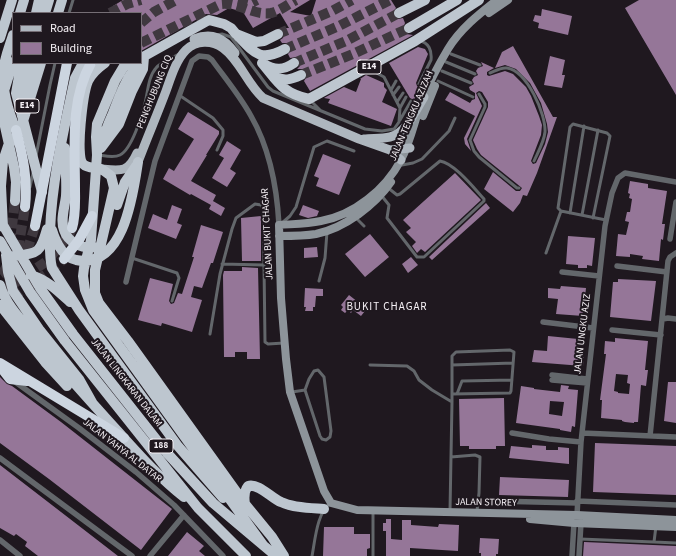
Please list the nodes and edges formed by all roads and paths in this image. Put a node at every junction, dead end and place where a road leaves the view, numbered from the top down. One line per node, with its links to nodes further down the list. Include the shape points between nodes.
1 (12, 0): 23 (highway)
2 (24, 0): 13 (highway)
3 (30, 0): 14 (highway)
4 (39, 0): 15 (highway)
5 (49, 0): 16 (highway)
6 (62, 0): 17 (highway)
7 (72, 0): 18 (lane)
8 (425, 0): 19 (highway)
9 (457, 0): 20 (highway)
10 (479, 0): 25 (highway, E14)
11 (497, 0): 65 (main road, JALAN TENGKU AZIZAH, via 467,25 453,41)
12 (508, 0): 28 (main road, JALAN TENGKU AZIZAH, via 467,31)
13 (20, 12)
14 (26, 12)
15 (36, 12)
16 (45, 12)
17 (58, 12)
18 (69, 12)
19 (399, 13)
20 (409, 28)
21 (236, 34): 22 (highway, via 256,42); 27 (highway); 29 (highway, via 224,24 209,20)
22 (278, 34)
23 (0, 38)
24 (12, 38): 77 (highway, via 3,74 9,109)
25 (415, 41): 47 (highway, E14); 56 (lane, via 428,45 431,56)
26 (285, 49): 27 (highway, via 266,56)
27 (252, 52): 31 (highway)
28 (451, 54): 30 (main road, JALAN TENGKU AZIZAH); 45 (lane)
29 (142, 59)
30 (446, 62): 46 (main road, JALAN TENGKU AZIZAH); 49 (lane)
31 (262, 63): 32 (highway, via 277,69 286,68); 51 (highway)
32 (294, 63)
33 (12, 64): 70 (highway)
34 (22, 64): 87 (highway, via 16,93 54,237 60,250 72,259 87,262 104,255 118,239 126,219)
35 (31, 64): 77 (highway, via 20,101)
36 (41, 64): 80 (highway, E14, via 20,131)
37 (55, 64): 93 (lane, via 33,177)
38 (67, 64): 108 (highway)
39 (82, 64): 75 (highway, via 75,78)
40 (91, 64): 52 (highway)
41 (98, 64): 52 (highway, via 93,66)
42 (104, 64): 52 (highway)
43 (129, 64): 84 (highway, via 124,66 115,81 97,124)
44 (142, 64): 84 (highway, via 143,69 119,124)
45 (480, 65)
46 (442, 70): 53 (main road, JALAN TENGKU AZIZAH); 55 (lane)
47 (361, 71): 58 (lane, via 379,73); 67 (highway, E14)
48 (490, 73): 86 (lane, via 505,67 510,68 521,76 532,91 542,113 545,132)
49 (475, 74)
50 (301, 75): 51 (highway, via 282,81)
51 (274, 77): 67 (highway, via 284,89 298,97)
52 (86, 80): 89 (highway, via 80,158 87,167); 110 (highway, via 76,112 75,206)
53 (438, 80): 66 (lane); 81 (main road, JALAN TENGKU AZIZAH)
54 (396, 82): 58 (lane)
55 (471, 83)
56 (419, 84)
57 (399, 87): 63 (lane)
58 (391, 90): 63 (lane)
59 (162, 93): 79 (main road, PENGHUBUNG CIQ, via 187,49 199,43 211,43 222,47 230,54 263,98); 87 (main road, PENGHUBUNG CIQ); 89 (main road, via 131,164 118,171)
60 (403, 93): 69 (lane)
61 (479, 94): 92 (lane, via 486,107 470,140 471,145 479,157)
62 (179, 95): 82 (lane, via 213,118 221,128 223,133); 107 (street, JALAN BUKIT CHAGAR, via 192,61 203,56 212,60 244,105 262,138 274,177); 118 (street, JALAN BUKIT CHAGAR, via 152,174)
63 (393, 95): 69 (lane)
64 (406, 97): 71 (lane)
65 (424, 97): 79 (main road, via 403,130 390,137); 81 (main road, JALAN TENGKU AZIZAH)
66 (473, 97)
67 (309, 99): 72 (lane)
68 (411, 101): 74 (lane)
69 (397, 102): 71 (lane)
70 (0, 104): 95 (highway, via 14,167)
71 (400, 108): 74 (lane)
72 (321, 111): 74 (lane, via 365,129 382,131 394,128); 84 (lane, via 273,92 231,37 222,34 212,35 156,68 149,82 139,123 125,151 114,156)
73 (456, 118): 88 (lane, via 450,131 422,159 413,163)
74 (399, 122)
75 (65, 126): 87 (highway, via 64,230 73,242 80,246 97,247 104,240 124,182); 100 (highway, via 53,185)
76 (584, 126): 78 (lane); 98 (lane, via 573,124 570,127 558,208); 99 (lane)
77 (16, 130): 93 (highway, via 24,161)
78 (598, 130): 101 (lane); 104 (lane, via 610,136)
79 (359, 139): 83 (main road, PENGHUBUNG CIQ)
80 (4, 146): 117 (highway, via 1,186)
81 (408, 148): 83 (main road); 88 (main road, JALAN TENGKU AZIZAH)
82 (216, 150)
83 (390, 150): 88 (main road)
84 (99, 151): 102 (highway)
85 (354, 151): 107 (lane, via 327,141 314,147 296,207)
86 (534, 161)
87 (138, 162)
88 (402, 162): 91 (main road, JALAN TENGKU AZIZAH); 107 (main road, JALAN TENGKU AZIZAH, via 374,194 356,207 323,221)
89 (101, 169): 168 (highway, via 111,176 114,188 95,270 95,293 99,303)
90 (676, 182): 106 (street, JALAN UNGKU AZIZ, via 625,173 618,178)
91 (387, 187): 94 (main road, JALAN TENGKU AZIZAH); 94 (lane, via 397,195 400,194 440,160 461,175 484,201 421,258 417,257 387,218 389,205)
92 (519, 188)
93 (27, 194): 97 (highway)
94 (381, 195): 103 (main road, JALAN TENGKU AZIZAH)
95 (16, 201)
96 (676, 202): 113 (street)
97 (25, 207)
98 (561, 211): 99 (lane); 115 (lane)
99 (570, 213): 101 (lane)
100 (51, 214): 117 (highway, via 39,250); 132 (highway, via 52,268)
101 (582, 215): 104 (lane)
102 (92, 216): 119 (highway, via 79,240); 176 (highway, via 91,240 83,276 85,290 93,310)
103 (355, 216): 109 (lane); 111 (main road, JALAN TENGKU AZIZAH)
104 (593, 218): 106 (lane)
105 (0, 220): 140 (highway, JALAN LINGKARAN DALAM / 188)
106 (606, 220): 126 (street, JALAN UNGKU AZIZ)
107 (279, 225): 112 (main road, JALAN BUKIT CHAGAR)
108 (35, 226)
109 (364, 226)
110 (72, 228)
111 (327, 231): 112 (main road, JALAN TENGKU AZIZAH); 127 (lane, via 325,258)
112 (279, 236): 141 (main road, JALAN BUKIT CHAGAR)
113 (670, 239)
114 (0, 241): 140 (highway, JALAN LINGKARAN DALAM / 188, via 30,292)
115 (546, 253)
116 (676, 253): 124 (street, via 668,261)
117 (3, 257): 125 (highway)
118 (132, 258): 128 (street, JALAN BUKIT CHAGAR); 130 (lane, via 177,273 179,278)
119 (64, 259)
120 (222, 264): 121 (lane); 121 (lane, via 236,218 258,203 264,211); 138 (lane)
121 (264, 264): 141 (lane, via 265,342)
122 (616, 266): 124 (street)
123 (562, 272): 126 (street)
124 (667, 272): 133 (street)
125 (4, 273): 132 (highway, via 30,274 41,278); 157 (highway, via 12,291 79,379)
126 (599, 276): 136 (street, JALAN UNGKU AZIZ)
127 (319, 281)
128 (126, 282)
129 (0, 285): 157 (highway, via 14,311)
130 (172, 301)
131 (0, 305): 157 (highway, via 69,388)
132 (79, 310): 176 (highway, via 177,445 218,493)
133 (663, 318): 134 (street); 139 (street)
134 (676, 319)
135 (543, 322): 136 (street)
136 (593, 328): 151 (street, JALAN UNGKU AZIZ)
137 (612, 330): 139 (street)
138 (210, 334)
139 (660, 335): 160 (street)
140 (69, 338): 171 (highway, JALAN LINGKARAN DALAM / 188); 185 (highway, JALAN LINGKARAN DALAM / 188, via 189,478 213,503)
141 (284, 344): 153 (main road, JALAN BUKIT CHAGAR)
142 (513, 363): 145 (lane); 145 (lane, via 514,352 502,350 456,352 452,356); 149 (lane)
143 (0, 365): 148 (highway); 150 (highway)
144 (370, 365): 156 (lane, via 406,366 414,371 419,380)
145 (452, 365): 154 (lane)
146 (0, 372): 148 (street, JALAN YAHYA AL DATAR)
147 (552, 378): 151 (street)
148 (10, 379): 150 (highway); 175 (street, JALAN YAHYA AL DATAR, via 136,472)
149 (512, 380): 155 (lane, via 462,381); 155 (lane, via 510,393)
150 (31, 381): 162 (highway)
151 (587, 381): 159 (street, JALAN UNGKU AZIZ)
152 (305, 390): 152 (lane, via 314,371 318,370 324,377 331,431 330,437 326,440 320,436); 153 (lane)
153 (290, 392): 170 (main road, JALAN BUKIT CHAGAR)
154 (452, 394): 155 (lane); 156 (lane)
155 (457, 394)
156 (452, 402): 164 (lane)
157 (93, 404): 162 (highway)
158 (512, 433): 163 (street)
159 (582, 433): 160 (street); 163 (street, JALAN UNGKU AZIZ)
160 (650, 436): 161 (street)
161 (676, 437)
162 (124, 438): 171 (highway, via 175,490)
163 (581, 442): 167 (street, JALAN UNGKU AZIZ)
164 (451, 457): 173 (lane); 174 (lane, via 480,457)
165 (0, 458): 187 (street)
166 (494, 502): 167 (street)
167 (577, 502): 169 (street); 177 (street, JALAN UNGKU AZIZ)
168 (245, 504): 170 (highway, via 245,491 251,485 281,502 297,507); 192 (highway)
169 (676, 505)
170 (328, 506): 172 (main road); 193 (lane, via 320,517)
171 (198, 508): 190 (highway, JALAN LINGKARAN DALAM / 188)
172 (373, 511): 173 (main road); 194 (lane)
173 (450, 512): 174 (main road, JALAN STOREY); 177 (main road, JALAN STOREY)
174 (477, 513): 177 (main road, JALAN STOREY)
175 (184, 515): 188 (street); 189 (street, JALAN YAHYA AL DATAR)
176 (246, 520): 185 (highway)
177 (577, 520): 178 (main road, JALAN STOREY); 179 (main road, JALAN STOREY); 181 (street); 195 (street)
178 (676, 520)
179 (656, 526): 180 (main road, JALAN STOREY); 183 (lane)
180 (676, 527)
181 (580, 539): 183 (lane); 196 (street)
182 (0, 540): 186 (street)
183 (654, 542): 184 (lane)
184 (676, 543)
185 (263, 545): 191 (highway, JALAN LINGKARAN DALAM / 188)
186 (20, 556)
187 (132, 556)
188 (150, 556)
189 (223, 556)
190 (246, 556)
191 (276, 556)
192 (284, 556)
193 (312, 556)
194 (373, 556)
195 (572, 556)
196 (580, 556)

